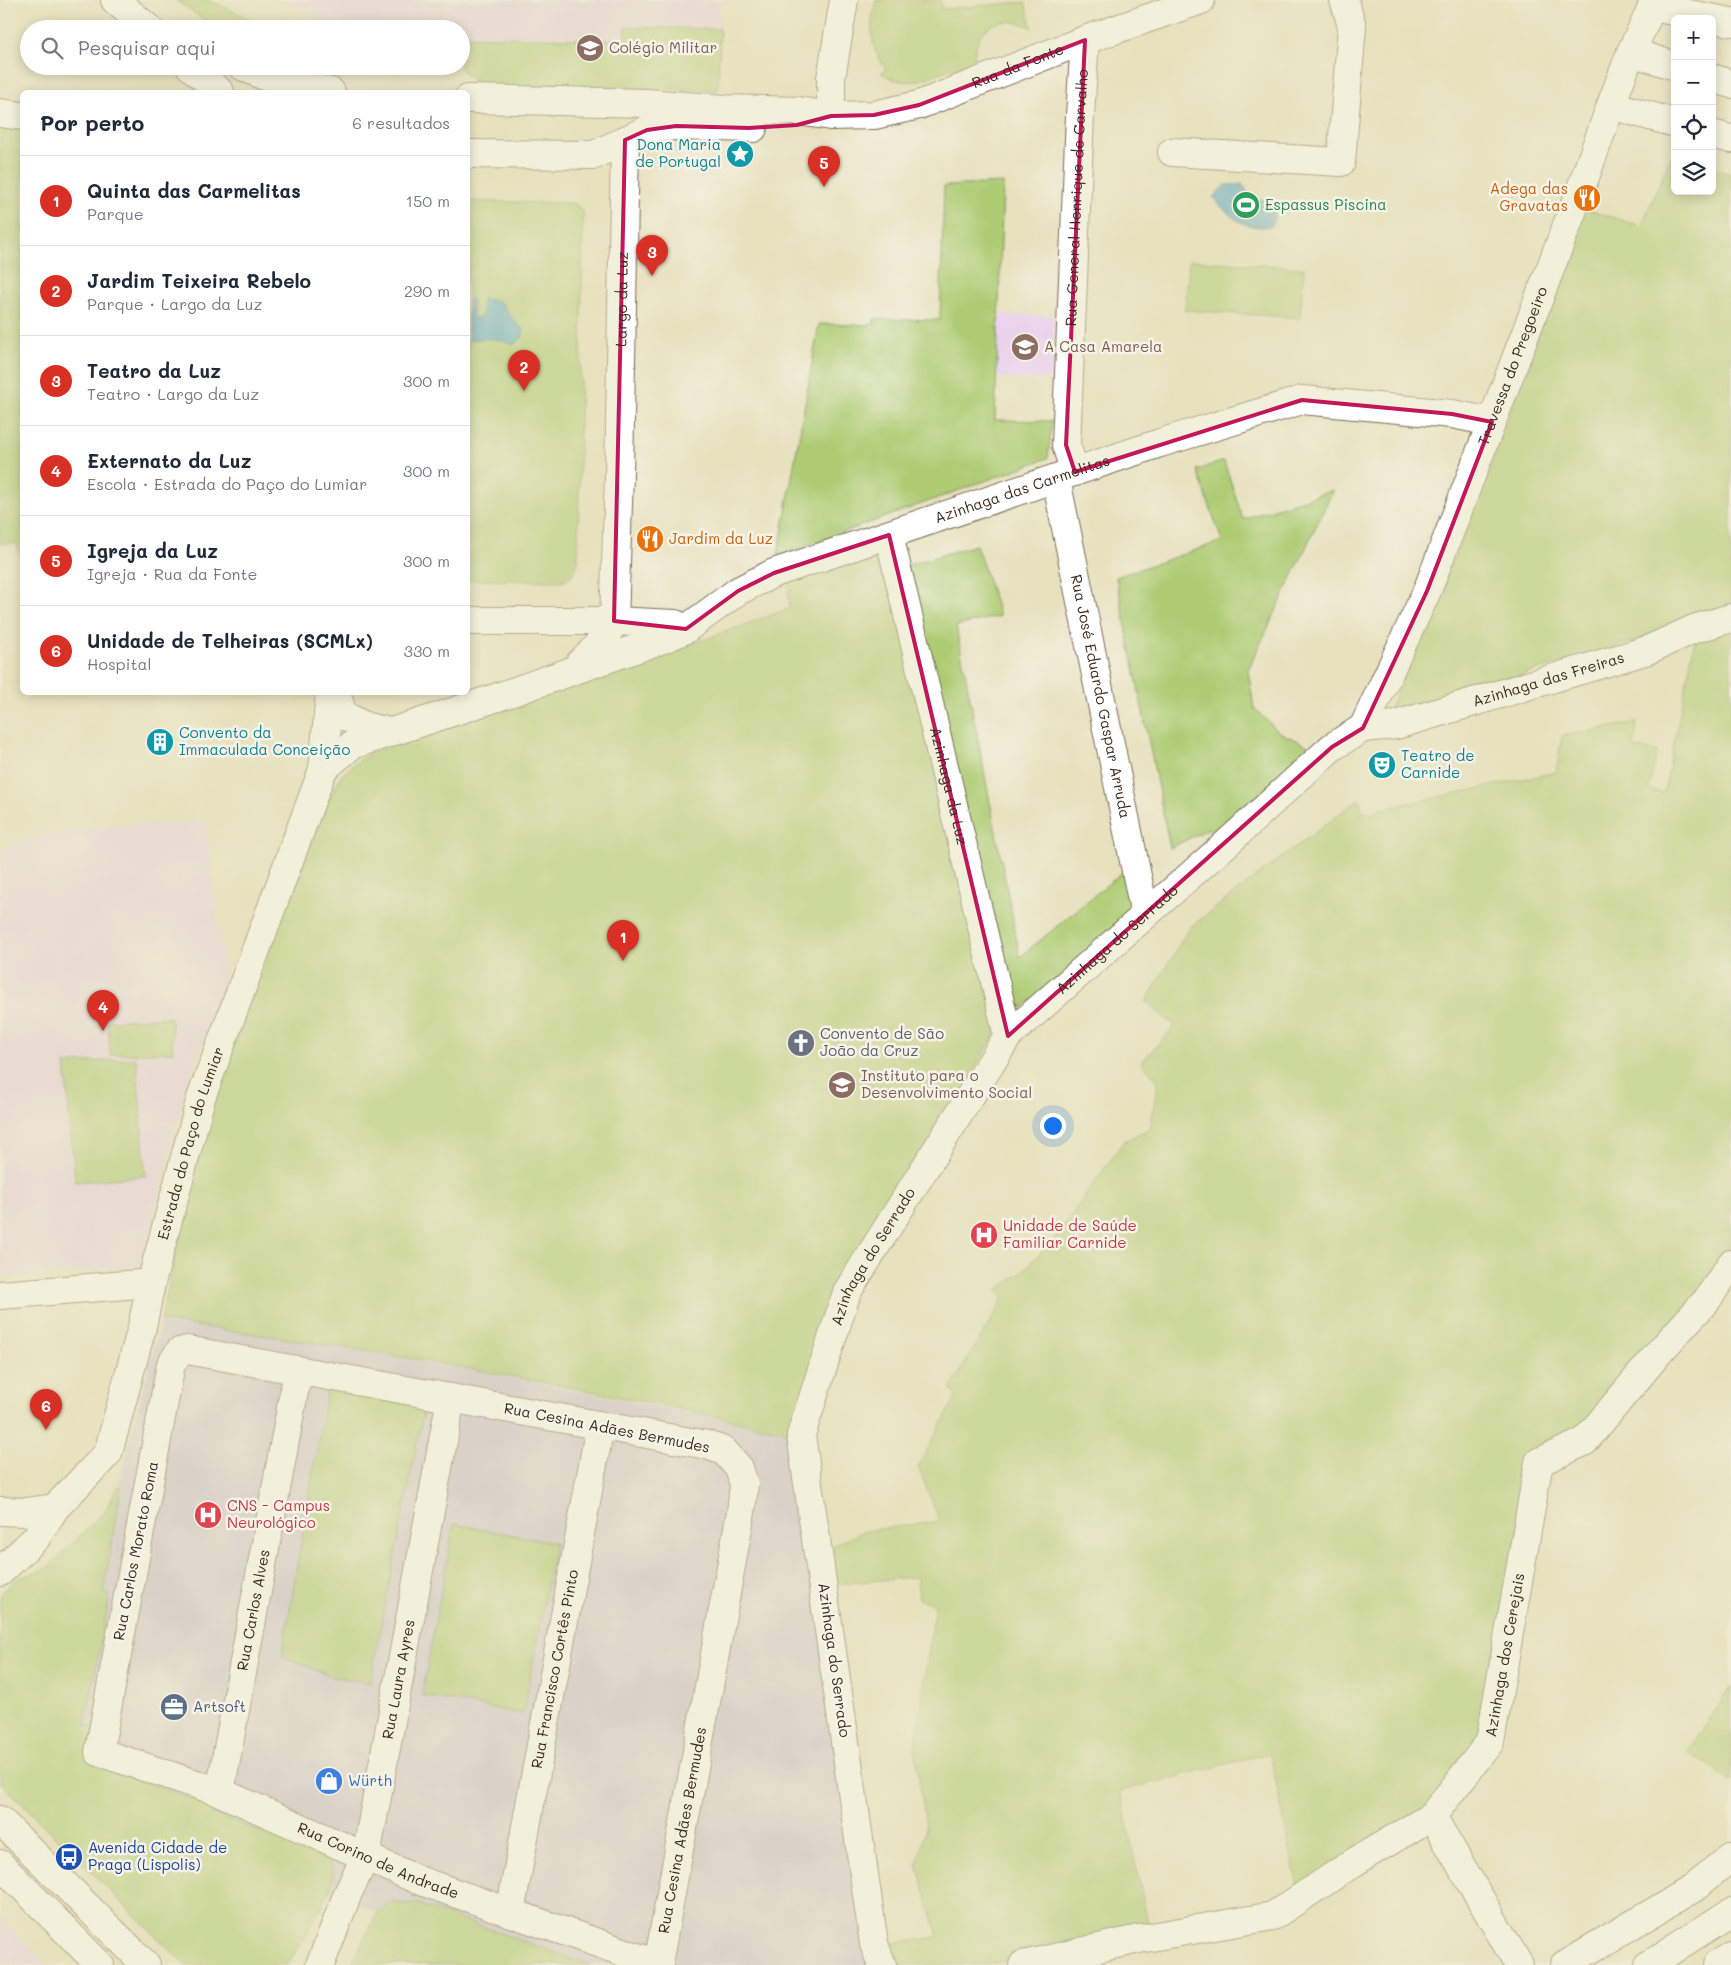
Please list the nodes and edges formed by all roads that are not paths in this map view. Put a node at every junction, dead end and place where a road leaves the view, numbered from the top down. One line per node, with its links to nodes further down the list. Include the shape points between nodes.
1 (844, 0): 22 (street, via 831,78)
2 (1201, 0): 8 (street, Rua da Fonte)
3 (1344, 0): 27 (street, via 1352,26 1341,162)
4 (1652, 3): 7 (street); 9 (street, Travessa do Pregoeiro)
5 (131, 13): 6 (street)
6 (145, 20)
7 (1731, 22)
8 (1085, 40): 22 (street, Rua da Fonte, via 919,105 874,115); 30 (street, Rua General Henrique de Carvalho)
9 (1631, 52): 10 (street); 19 (street, Travessa do Pregoeiro)
10 (1671, 65)
11 (200, 75): 15 (street)
12 (262, 75): 16 (street)
13 (1716, 79): 14 (street)
14 (1731, 84)
15 (218, 90)
16 (322, 90)
17 (470, 99): 18 (street)
18 (592, 103): 22 (street, Rua da Fonte, via 798,111); 26 (street)
19 (1610, 105): 23 (street); 29 (street, Travessa do Pregoeiro)
20 (0, 113): 21 (street)
21 (20, 116)
22 (831, 116): 26 (street, Rua da Fonte, via 788,125 749,128 676,126 647,130)
23 (1671, 122)
24 (1716, 135): 25 (street)
25 (1731, 139)
26 (625, 140): 28 (street, via 594,155); 34 (street, Largo da Luz)
27 (1172, 152)
28 (470, 154)
29 (1492, 422): 30 (street, Azinhaga das Carmelitas, via 1452,414 1302,400 1160,443); 39 (street, Travessa do Pregoeiro, via 1427,591)
30 (1066, 476): 31 (street, Azinhaga das Carmelitas); 42 (street, Rua José Eduardo Gaspar Arruda)
31 (889, 535): 35 (street, Azinhaga das Carmelitas, via 774,573 738,591); 43 (street, Azinhaga da Luz)
32 (1731, 618): 39 (street, Azinhaga das Freiras, via 1694,629 1640,652 1396,725)
33 (470, 621): 34 (street)
34 (614, 621): 35 (street, via 675,624); 36 (street, Largo da Luz, via 605,638)
35 (686, 629): 36 (street, Azinhaga das Carmelitas)
36 (575, 669): 40 (street, Largo da Luz)
37 (330, 695): 41 (street)
38 (337, 695): 40 (street, via 343,715 367,727)
39 (1363, 728): 42 (street, Azinhaga do Serrado, via 1332,747)
40 (390, 732): 41 (street, Largo da Luz, via 352,745)
41 (323, 768): 45 (street, Estrada do Paço do Lumiar, via 201,1098)
42 (1145, 915): 43 (street, Azinhaga do Serrado)
43 (1008, 1036): 68 (street, Azinhaga do Serrado, via 847,1292 801,1434 874,1944)
44 (1731, 1264): 56 (street, Azinhaga dos Cerejais, via 1707,1300 1584,1442 1540,1462 1490,1742)
45 (151, 1283): 46 (street); 51 (street, Estrada do Paço do Lumiar, via 108,1454)
46 (0, 1295)
47 (179, 1352): 48 (street, Rua Cesina Adães Bermudes, via 187,1350); 54 (street, Rua Carlos Morato Roma, via 171,1364)
48 (298, 1370): 49 (street, Rua Cesina Adães Bermudes); 55 (street, Rua Carlos Alves)
49 (451, 1398): 50 (street, Rua Cesina Adães Bermudes); 58 (street, Rua Laura Ayres)
50 (600, 1426): 62 (street, Rua Francisco Cortês Pinto); 67 (street, Rua Cesina Adães Bermudes, via 707,1445 724,1451 739,1468 744,1484)
51 (55, 1508): 52 (street); 53 (street, Estrada do Paço do Lumiar, via 36,1538)
52 (0, 1511)
53 (0, 1572)
54 (99, 1752): 55 (street, Rua Corino de Andrade)
55 (220, 1792): 58 (street, Rua Corino de Andrade)
56 (1432, 1816): 69 (street, Azinhaga dos Cerejais, via 1273,1916); 70 (street)
57 (0, 1820): 66 (street)
58 (366, 1856): 62 (street, Rua Corino de Andrade, via 418,1880); 64 (street, Rua Laura Ayres)
59 (1731, 1857): 71 (street, via 1694,1888)
60 (0, 1864): 65 (street)
61 (1731, 1912): 72 (street)
62 (510, 1913): 67 (street, Rua Corino de Andrade)
63 (1731, 1956): 73 (street)
64 (319, 1962)
65 (100, 1965)
66 (146, 1965)
67 (659, 1965)
68 (882, 1965)
69 (1024, 1965)
70 (1519, 1965)
71 (1564, 1965)
72 (1649, 1965)
73 (1717, 1965)

